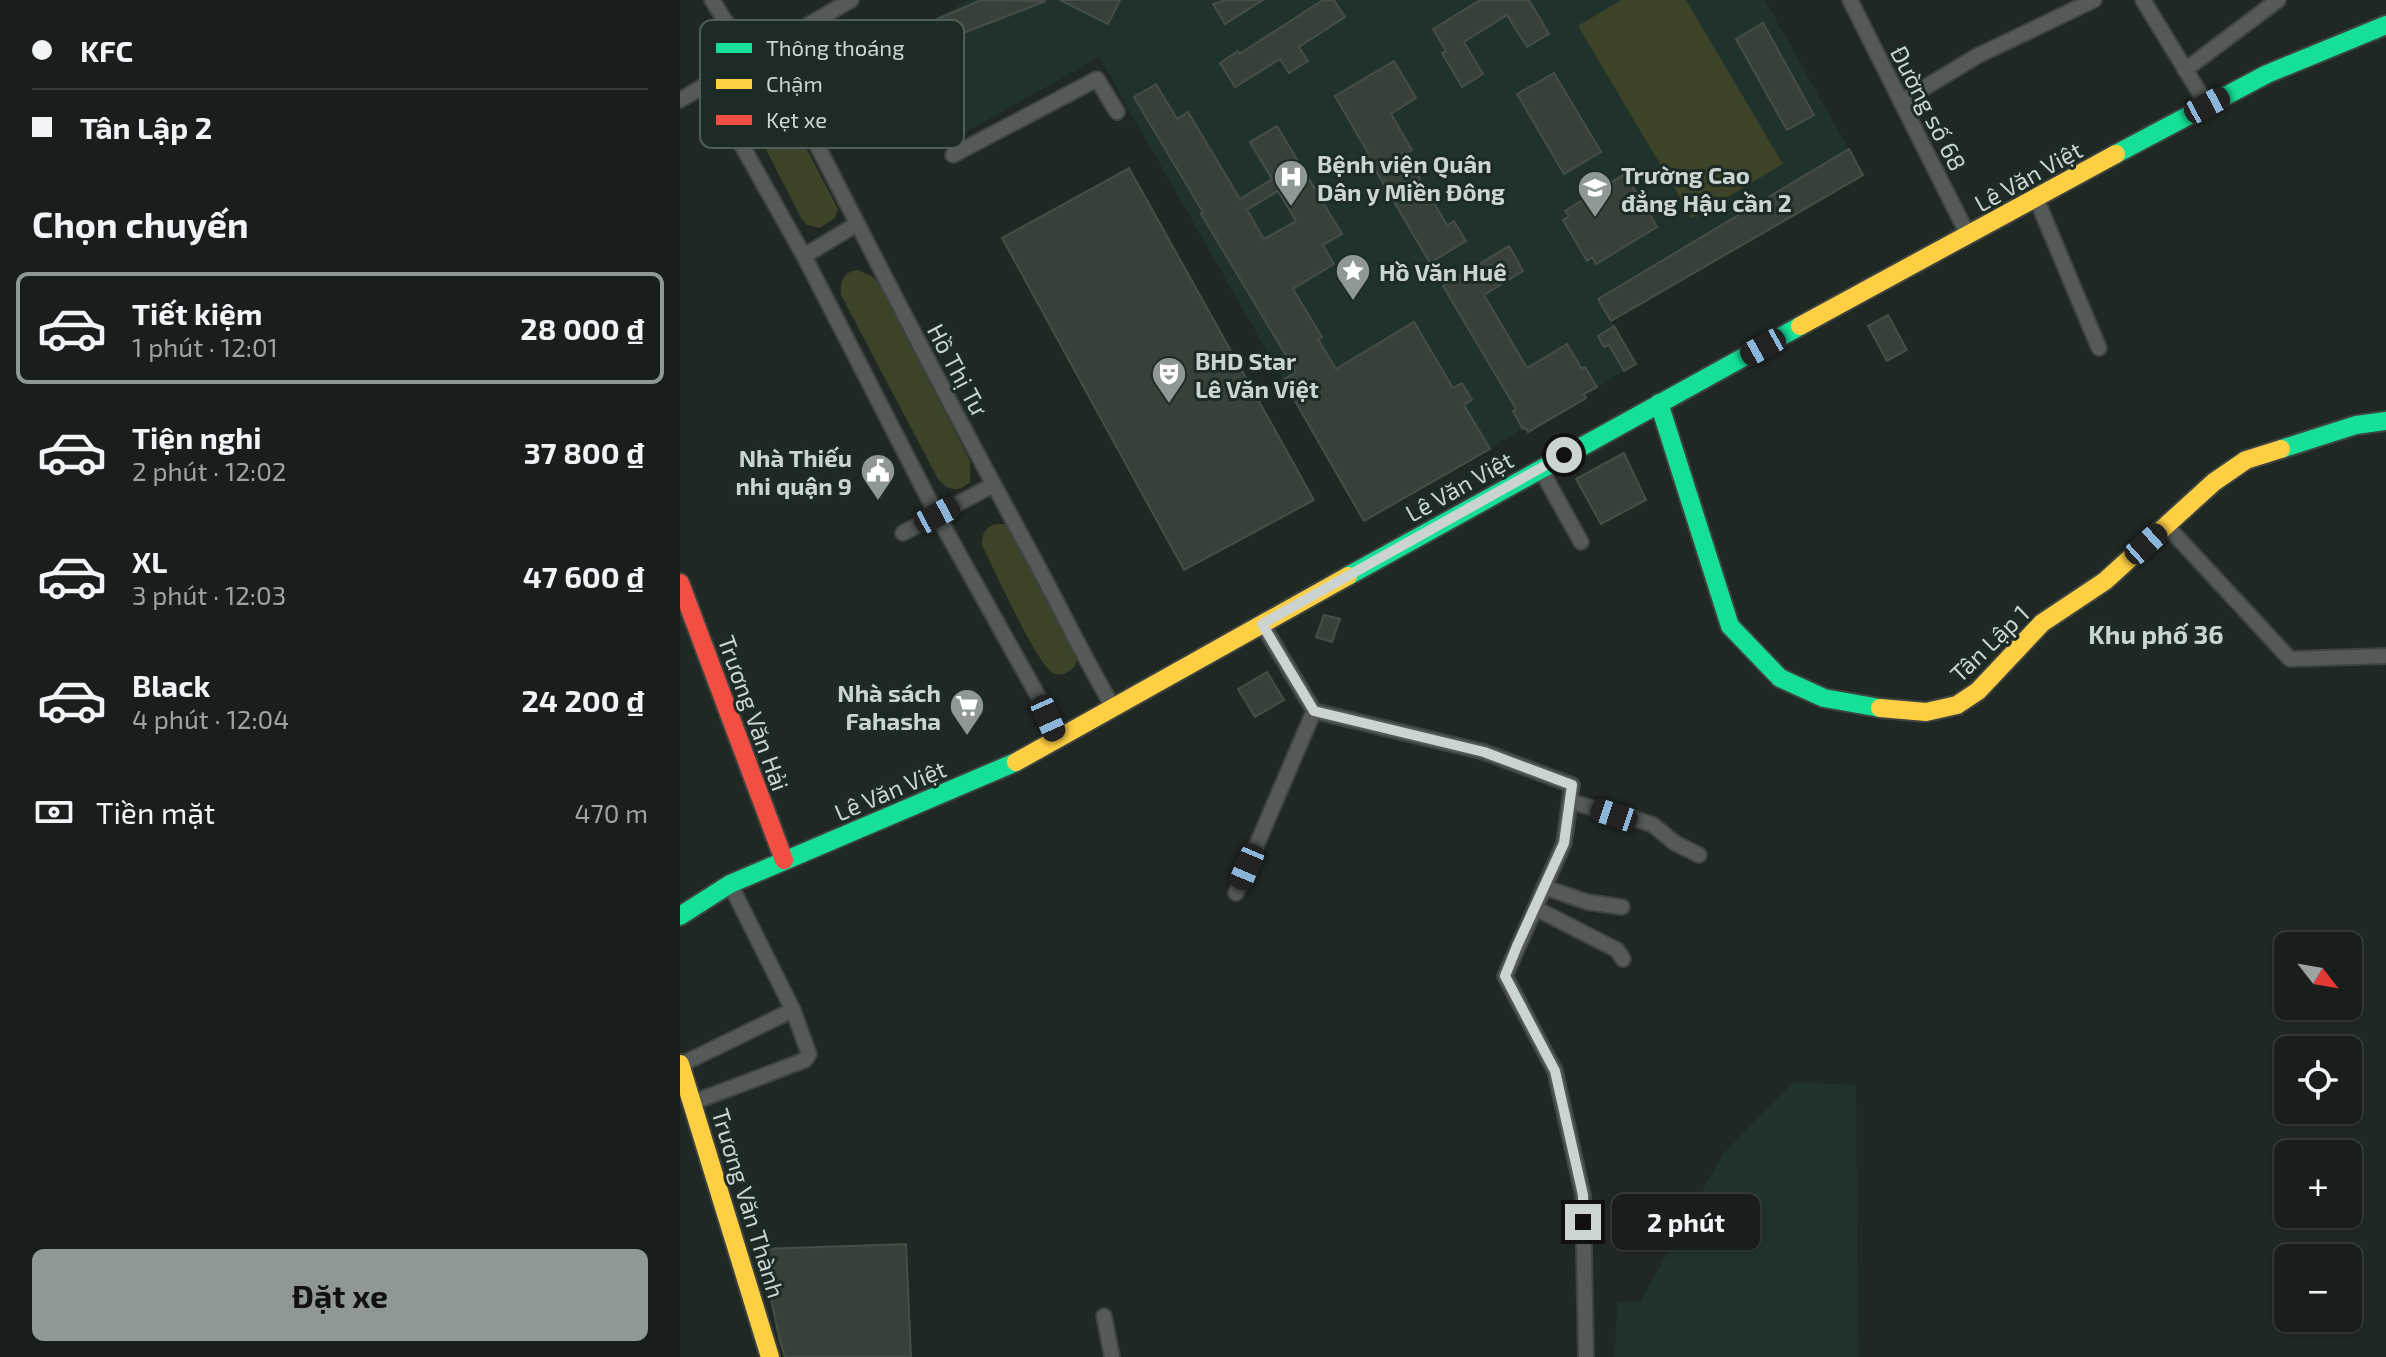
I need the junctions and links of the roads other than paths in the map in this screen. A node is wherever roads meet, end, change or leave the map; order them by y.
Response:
1 (712, 0) edge
2 (851, 0) edge
3 (1850, 0) edge
4 (2094, 0) edge
5 (2143, 0) edge
6 (2278, 0) edge
7 (725, 20) edge
8 (817, 20) edge
9 (2386, 25) edge
10 (2185, 70) junction
11 (700, 89) edge
12 (680, 100) edge
13 (1901, 102) junction
14 (2207, 105) junction
15 (1117, 112) dead end
16 (743, 148) edge
17 (818, 148) edge
18 (953, 155) dead end
19 (2036, 198) junction
20 (857, 224) junction
21 (1968, 235) junction
22 (804, 256) junction
23 (2099, 348) dead end
24 (1659, 403) junction
25 (2386, 421) edge
26 (1540, 468) junction
27 (993, 485) junction
28 (937, 515) junction
29 (2166, 525) junction
30 (903, 533) dead end
31 (1581, 542) dead end
32 (680, 583) edge
33 (1262, 624) junction
34 (2386, 656) edge
35 (1113, 707) junction
36 (1314, 711) junction
37 (1057, 739) junction
38 (1570, 801) junction
39 (1699, 855) dead end
40 (784, 860) junction
41 (730, 884) junction
42 (1544, 887) junction
43 (1236, 893) dead end
44 (1622, 907) dead end
45 (1535, 908) junction
46 (681, 914) edge
47 (1623, 959) dead end
48 (793, 1010) junction
49 (680, 1064) edge
50 (694, 1102) junction
51 (1104, 1316) dead end
52 (770, 1357) edge
53 (1112, 1357) edge
54 (1586, 1357) edge

1 - 7 street
2 - 8 street
3 - 13 street, Đường số 68
4 - 13 street
5 - 10 street
6 - 10 street
9 - 14 main road, Lê Văn Việt
10 - 14 street
11 - 12 street
13 - 21 street, Đường số 68
14 - 19 main road, Lê Văn Việt
15 - 18 street
16 - 22 street
17 - 20 street, Hồ Thị Tư
19 - 21 main road, Lê Văn Việt
19 - 23 street
20 - 22 street
20 - 27 street, Hồ Thị Tư
21 - 24 main road, Lê Văn Việt
22 - 28 street
24 - 26 main road, Lê Văn Việt
24 - 29 main road, Tân Lập 1
25 - 29 main road, Tân Lập 1
26 - 31 street
26 - 33 main road, Lê Văn Việt
27 - 28 street
27 - 35 street, Hồ Thị Tư
28 - 30 street
28 - 37 street
29 - 34 street
32 - 40 main road, Trương Văn Hải
33 - 35 main road, Lê Văn Việt
33 - 36 street
35 - 37 main road, Lê Văn Việt
36 - 38 street
36 - 43 street
37 - 40 main road, Lê Văn Việt
38 - 39 street
38 - 42 street
40 - 41 main road, Lê Văn Việt
41 - 46 main road, Lê Văn Việt
41 - 48 street
42 - 44 street
42 - 45 street
45 - 47 street
45 - 54 street
48 - 49 street
48 - 50 street
49 - 50 main road, Trương Văn Thành
50 - 52 main road, Trương Văn Thành
51 - 53 street

